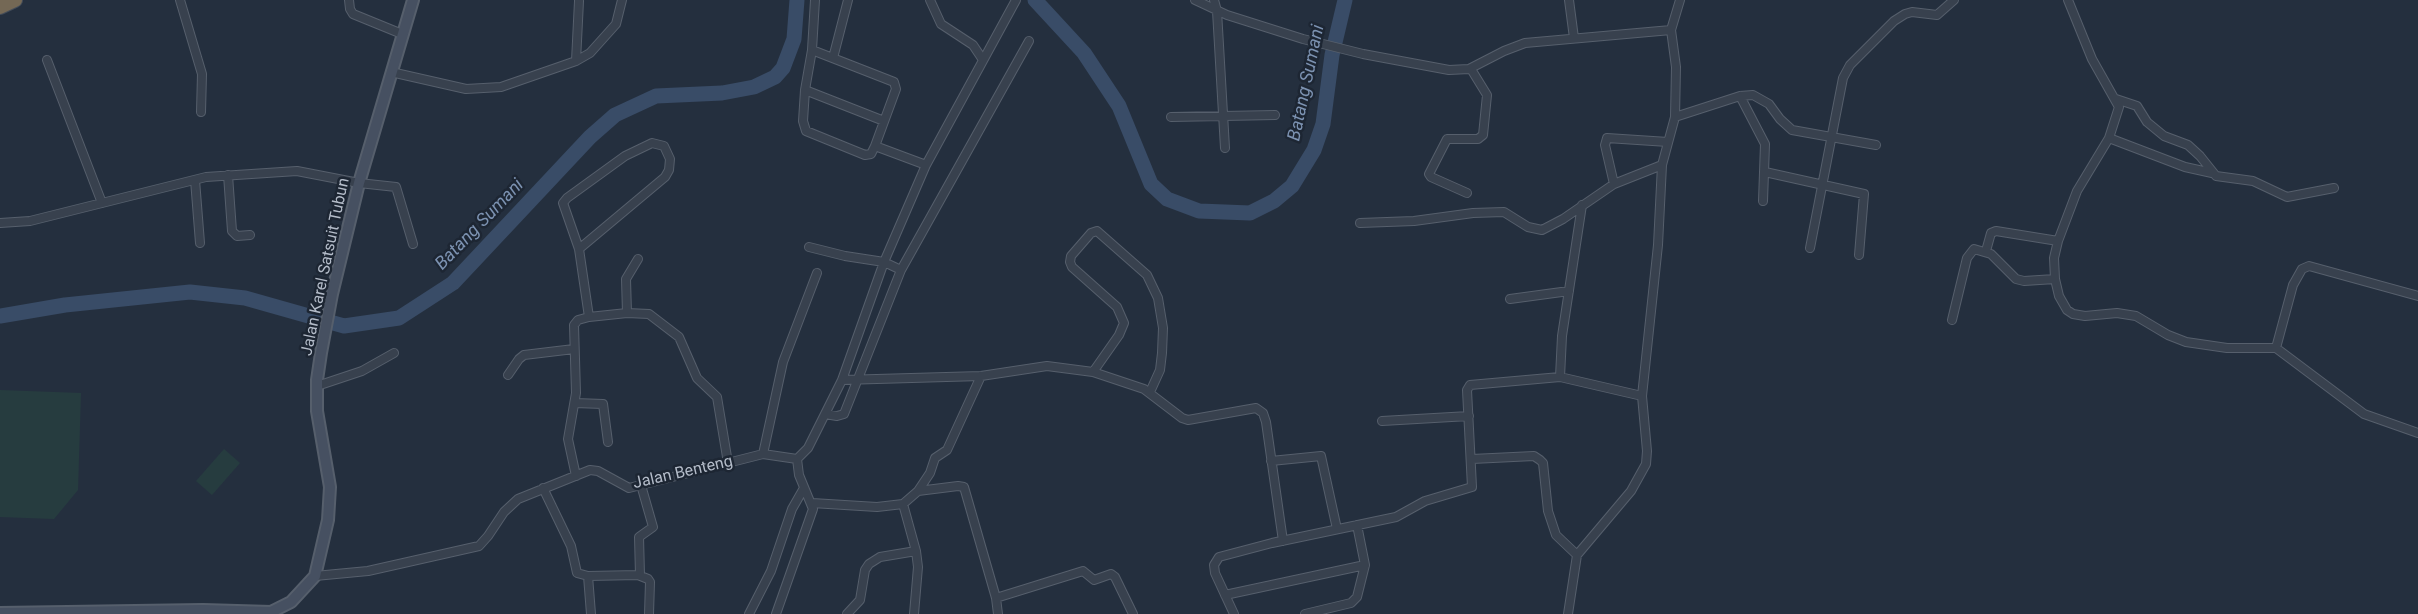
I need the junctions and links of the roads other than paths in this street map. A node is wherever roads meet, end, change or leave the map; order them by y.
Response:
1 (15, 0) edge
2 (180, 0) edge
3 (349, 0) edge
4 (413, 0) edge
5 (622, 0) edge
6 (815, 0) edge
7 (848, 0) edge
8 (930, 0) edge
9 (1016, 0) edge
10 (1195, 0) edge
11 (1214, 0) edge
12 (1569, 0) edge
13 (1680, 0) edge
14 (1954, 0) edge
15 (2068, 0) edge
16 (579, 1) edge
17 (0, 7) edge
18 (1217, 11) junction
19 (1671, 30) junction
20 (402, 34) junction
21 (1574, 38) junction
22 (1029, 41) dead end
23 (812, 50) junction
24 (833, 58) junction
25 (47, 60) dead end
26 (983, 60) junction
27 (576, 61) junction
28 (1471, 69) junction
29 (391, 72) junction
30 (805, 90) junction
31 (1740, 96) junction
32 (2116, 99) junction
33 (201, 112) dead end
34 (1221, 115) junction
35 (1275, 115) dead end
36 (1171, 117) dead end
37 (1675, 117) junction
38 (884, 121) junction
39 (1832, 137) junction
40 (2109, 138) junction
41 (1668, 142) junction
42 (1876, 145) dead end
43 (874, 146) junction
44 (1225, 148) dead end
45 (926, 165) junction
46 (1662, 165) junction
47 (1765, 172) junction
48 (2212, 173) junction
49 (228, 175) junction
50 (195, 180) junction
51 (359, 183) junction
52 (1614, 184) junction
53 (1822, 184) junction
54 (2334, 188) dead end
55 (1467, 193) dead end
56 (1763, 201) dead end
57 (102, 203) junction
58 (1582, 206) junction
59 (0, 223) edge
60 (1360, 223) dead end
61 (250, 235) dead end
62 (2058, 241) junction
63 (200, 243) dead end
64 (413, 244) dead end
65 (809, 247) dead end
66 (1810, 248) dead end
67 (579, 249) junction
68 (1986, 251) junction
69 (1859, 255) dead end
70 (638, 259) dead end
71 (884, 262) junction
72 (901, 270) junction
73 (817, 273) dead end
74 (2055, 279) junction
75 (1569, 291) junction
76 (2418, 296) edge
77 (1510, 299) dead end
78 (627, 313) junction
79 (589, 317) junction
80 (1952, 320) dead end
81 (2276, 348) junction
82 (574, 349) junction
83 (394, 353) dead end
84 (1093, 372) junction
85 (508, 375) dead end
86 (981, 376) junction
87 (1560, 377) junction
88 (842, 380) junction
89 (858, 381) junction
90 (317, 386) junction
91 (1150, 392) junction
92 (1642, 396) junction
93 (575, 403) junction
94 (825, 414) junction
95 (1469, 416) junction
96 (1382, 421) dead end
97 (2418, 433) edge
98 (608, 442) dead end
99 (763, 454) junction
100 (797, 459) junction
101 (1472, 459) junction
102 (1271, 461) junction
103 (728, 463) junction
104 (576, 476) junction
105 (641, 485) junction
106 (543, 488) junction
107 (804, 488) junction
108 (918, 491) junction
109 (812, 503) junction
110 (903, 504) junction
111 (1357, 525) junction
112 (1337, 529) junction
113 (1283, 541) junction
114 (916, 551) junction
115 (1577, 555) junction
116 (1365, 565) junction
117 (639, 575) junction
118 (315, 576) junction
119 (588, 576) junction
120 (1226, 596) junction
121 (996, 598) junction
122 (3, 613) edge
123 (271, 613) edge
124 (591, 614) edge
125 (649, 614) edge
126 (749, 614) edge
127 (776, 614) edge
128 (848, 614) edge
129 (914, 614) edge
130 (998, 614) edge
131 (1133, 614) edge
132 (1234, 614) edge
133 (1305, 614) edge
134 (1568, 614) edge

1 - 17 highway
2 - 33 street
3 - 20 street
4 - 20 street, Jalan Karel Satsuit Tubun
5 - 27 street
6 - 23 street
7 - 24 street
8 - 26 street
9 - 26 street
10 - 18 street
11 - 18 street
12 - 21 street
13 - 19 street
14 - 39 street
15 - 32 street
16 - 27 street
18 - 28 street
18 - 34 street
19 - 21 street
19 - 37 street
20 - 29 street, Jalan Karel Satsuit Tubun
21 - 28 street
22 - 72 street
23 - 24 street
23 - 30 street
24 - 38 street
25 - 57 street
26 - 45 street
27 - 29 street
28 - 55 street
29 - 51 street, Jalan Karel Satsuit Tubun
30 - 38 street
30 - 43 street
31 - 37 street
31 - 39 street
31 - 47 street
32 - 40 street
32 - 48 street
34 - 35 street
34 - 36 street
34 - 44 street
37 - 41 street
38 - 43 street
39 - 42 street
39 - 53 street
40 - 48 street
40 - 62 street
41 - 46 street
41 - 52 street
43 - 45 street
45 - 71 street
46 - 52 street
46 - 92 street
47 - 53 street
47 - 56 street
48 - 54 street
49 - 50 street
49 - 51 street
49 - 61 street
50 - 57 street
50 - 63 street
51 - 64 street
51 - 90 street, Jalan Karel Satsuit Tubun
52 - 58 street
53 - 66 street
53 - 69 street
57 - 59 street
58 - 60 street
58 - 75 street
62 - 68 street
62 - 74 street
65 - 71 street
67 - 67 street
67 - 79 street
68 - 74 street
68 - 80 street
70 - 78 street
71 - 72 street
71 - 88 street
72 - 89 street
73 - 99 street
74 - 81 street
75 - 77 street
75 - 87 street
76 - 81 street
78 - 79 street
78 - 103 street
79 - 82 street
81 - 97 street
82 - 85 street
82 - 93 street
83 - 90 street
84 - 86 street
84 - 91 street
84 - 91 street
86 - 89 street
86 - 108 street
87 - 92 street
87 - 95 street
88 - 89 street
88 - 94 street
89 - 94 street
90 - 118 street, Jalan Karel Satsuit Tubun
91 - 102 street
92 - 115 street
93 - 98 street
93 - 104 street
94 - 100 street
95 - 96 street
95 - 101 street
99 - 100 street, Jalan Benteng
99 - 103 street, Jalan Benteng
100 - 107 street
101 - 111 street
101 - 115 street
102 - 112 street
102 - 113 street
103 - 105 street, Jalan Benteng
104 - 105 street, Jalan Benteng
104 - 106 street, Jalan Benteng
105 - 117 street
106 - 118 street, Jalan Benteng
106 - 119 street
107 - 109 street
107 - 126 street
108 - 110 street
108 - 121 street
109 - 110 street
109 - 127 street
110 - 114 street
111 - 112 street
111 - 116 street
112 - 113 street
113 - 120 street
114 - 128 street
114 - 129 street
115 - 134 street
116 - 120 street
116 - 133 street
117 - 119 street
117 - 125 street
118 - 123 street, Jalan Karel Satsuit Tubun
119 - 124 street
120 - 132 street
121 - 130 street
121 - 131 street
122 - 123 street, Jalan Karel Satsuit Tubun

